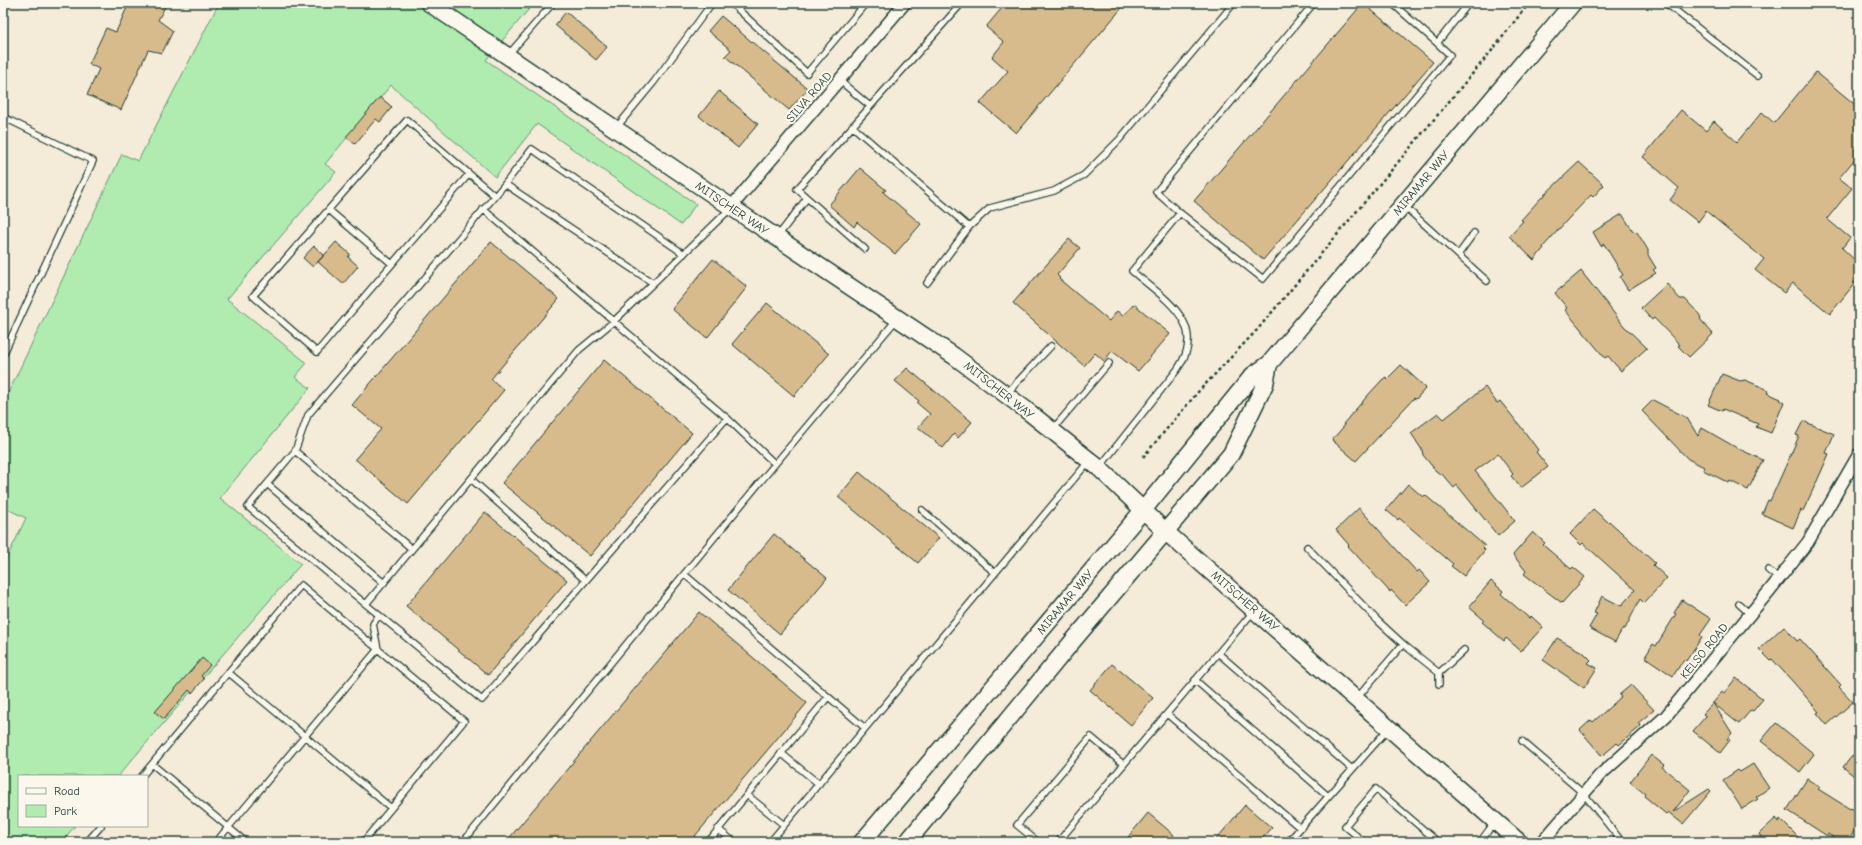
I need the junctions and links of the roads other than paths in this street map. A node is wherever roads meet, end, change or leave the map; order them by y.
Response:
1 (430, 3) edge
2 (553, 3) edge
3 (712, 3) edge
4 (731, 3) edge
5 (866, 3) edge
6 (905, 3) edge
7 (962, 3) edge
8 (1234, 3) edge
9 (1314, 3) edge
10 (1392, 3) edge
11 (1469, 3) edge
12 (1573, 3) edge
13 (1666, 3) edge
14 (1437, 43) junction
15 (508, 56) junction
16 (1758, 76) dead end
17 (840, 81) junction
18 (870, 106) junction
19 (3, 117) edge
20 (852, 126) junction
21 (615, 128) junction
22 (469, 174) junction
23 (505, 184) junction
24 (494, 196) junction
25 (807, 198) junction
26 (1403, 205) junction
27 (731, 207) junction
28 (483, 209) junction
29 (329, 210) junction
30 (1180, 213) junction
31 (969, 227) junction
32 (1474, 234) dead end
33 (777, 238) junction
34 (864, 249) dead end
35 (684, 254) junction
36 (1458, 255) junction
37 (392, 264) junction
38 (1487, 281) dead end
39 (653, 283) junction
40 (927, 283) dead end
41 (897, 319) junction
42 (613, 322) junction
43 (1051, 346) dead end
44 (3, 355) edge
45 (1109, 363) dead end
46 (1269, 364) junction
47 (1006, 395) junction
48 (727, 418) junction
49 (1051, 430) junction
50 (295, 451) junction
51 (1859, 454) edge
52 (775, 464) junction
53 (1094, 464) junction
54 (471, 479) junction
55 (267, 484) junction
56 (1144, 509) junction
57 (922, 510) dead end
58 (1166, 532) junction
59 (1307, 547) dead end
60 (412, 549) junction
61 (1768, 570) dead end
62 (995, 573) junction
63 (684, 574) junction
64 (1778, 579) junction
65 (585, 580) junction
66 (384, 582) junction
67 (366, 604) junction
68 (1739, 604) dead end
69 (1254, 610) junction
70 (1750, 614) junction
71 (379, 615) junction
72 (1403, 644) junction
73 (378, 649) junction
74 (1464, 650) dead end
75 (1218, 653) junction
76 (1439, 672) junction
77 (228, 673) junction
78 (1195, 680) junction
79 (1439, 684) dead end
80 (828, 697) junction
81 (1356, 699) junction
82 (1167, 714) junction
83 (865, 728) junction
84 (1389, 728) junction
85 (305, 736) junction
86 (1522, 741) dead end
87 (781, 753) junction
88 (152, 764) junction
89 (1123, 764) junction
90 (1352, 769) junction
91 (143, 775) edge
92 (819, 784) junction
93 (747, 794) junction
94 (1584, 794) junction
95 (1328, 796) junction
96 (391, 808) junction
97 (1496, 821) junction
98 (784, 825) junction
99 (100, 827) edge
100 (228, 828) junction
101 (1300, 828) junction
102 (718, 829) junction
103 (87, 842) edge
104 (216, 842) edge
105 (246, 842) edge
106 (363, 842) edge
107 (464, 842) edge
108 (708, 842) edge
109 (734, 842) edge
110 (770, 842) edge
111 (862, 842) edge
112 (907, 842) edge
113 (1038, 842) edge
114 (1058, 842) edge
115 (1288, 842) edge
116 (1364, 842) edge
117 (1438, 842) edge
118 (1480, 842) edge
119 (1519, 842) edge
120 (1542, 842) edge
121 (1622, 842) edge

1 - 15 street, MITSCHER WAY
2 - 15 lane
3 - 21 lane
4 - 5 lane
6 - 17 street, SILVA ROAD
7 - 18 lane
8 - 31 lane
9 - 30 lane
10 - 14 lane
11 - 14 lane
12 - 26 street, MIRAMAR WAY
13 - 16 lane
14 - 30 lane
15 - 21 street, MITSCHER WAY
17 - 18 lane
17 - 27 street, SILVA ROAD
18 - 20 lane
19 - 44 lane
20 - 25 lane
20 - 31 lane
21 - 27 street, MITSCHER WAY
22 - 24 lane
22 - 29 lane
22 - 37 lane
23 - 24 lane
23 - 35 lane
23 - 39 lane
24 - 28 lane
25 - 33 lane
25 - 34 lane
26 - 36 lane
26 - 46 street, MIRAMAR WAY
27 - 33 street, MITSCHER WAY
27 - 35 lane
28 - 42 lane
28 - 50 lane
29 - 37 lane
29 - 37 lane
30 - 53 lane
31 - 40 lane
32 - 36 lane
33 - 41 street, MITSCHER WAY
35 - 39 lane
36 - 38 lane
39 - 42 lane
41 - 47 street, MITSCHER WAY
41 - 52 lane
42 - 48 lane
42 - 54 lane
43 - 47 lane
45 - 49 lane
46 - 56 street, MIRAMAR WAY
46 - 58 street, MIRAMAR WAY
47 - 49 street, MITSCHER WAY
48 - 52 lane
48 - 65 lane
49 - 53 street, MITSCHER WAY
50 - 55 lane
50 - 60 lane
51 - 64 street, KELSO ROAD
52 - 63 lane
53 - 56 street, MITSCHER WAY
53 - 62 lane
54 - 60 lane
54 - 65 lane
55 - 66 lane
55 - 67 lane
56 - 58 street, MITSCHER WAY
56 - 111 street, MIRAMAR WAY
57 - 62 lane
58 - 69 street, MITSCHER WAY
58 - 112 street, MIRAMAR WAY
59 - 72 lane
60 - 66 lane
61 - 64 lane
62 - 83 lane
63 - 80 lane
63 - 107 lane
64 - 70 street, KELSO ROAD
65 - 71 lane
66 - 67 lane
67 - 71 lane
68 - 70 lane
69 - 75 lane
69 - 81 street, MITSCHER WAY
70 - 94 street, KELSO ROAD
71 - 73 lane
72 - 76 lane
72 - 81 lane
73 - 77 lane
73 - 85 lane
73 - 96 lane
74 - 76 lane
75 - 78 lane
75 - 90 lane
76 - 79 lane
77 - 85 lane
77 - 88 lane
78 - 82 lane
78 - 95 lane
80 - 83 lane
80 - 87 lane
81 - 84 street, MITSCHER WAY
82 - 89 lane
82 - 101 lane
83 - 92 lane
84 - 90 lane
84 - 97 street, MITSCHER WAY
85 - 96 lane
85 - 100 lane
86 - 94 lane
87 - 92 lane
87 - 93 lane
88 - 91 lane
88 - 100 lane
89 - 113 lane
89 - 114 lane
90 - 95 lane
92 - 98 lane
93 - 98 lane
93 - 102 lane
94 - 120 street, KELSO ROAD
94 - 121 lane
95 - 101 lane
96 - 106 lane
97 - 118 lane
97 - 119 street, MITSCHER WAY
98 - 110 lane
99 - 103 lane
100 - 104 lane
100 - 105 lane
101 - 115 lane
102 - 108 lane
102 - 109 lane
116 - 117 lane

